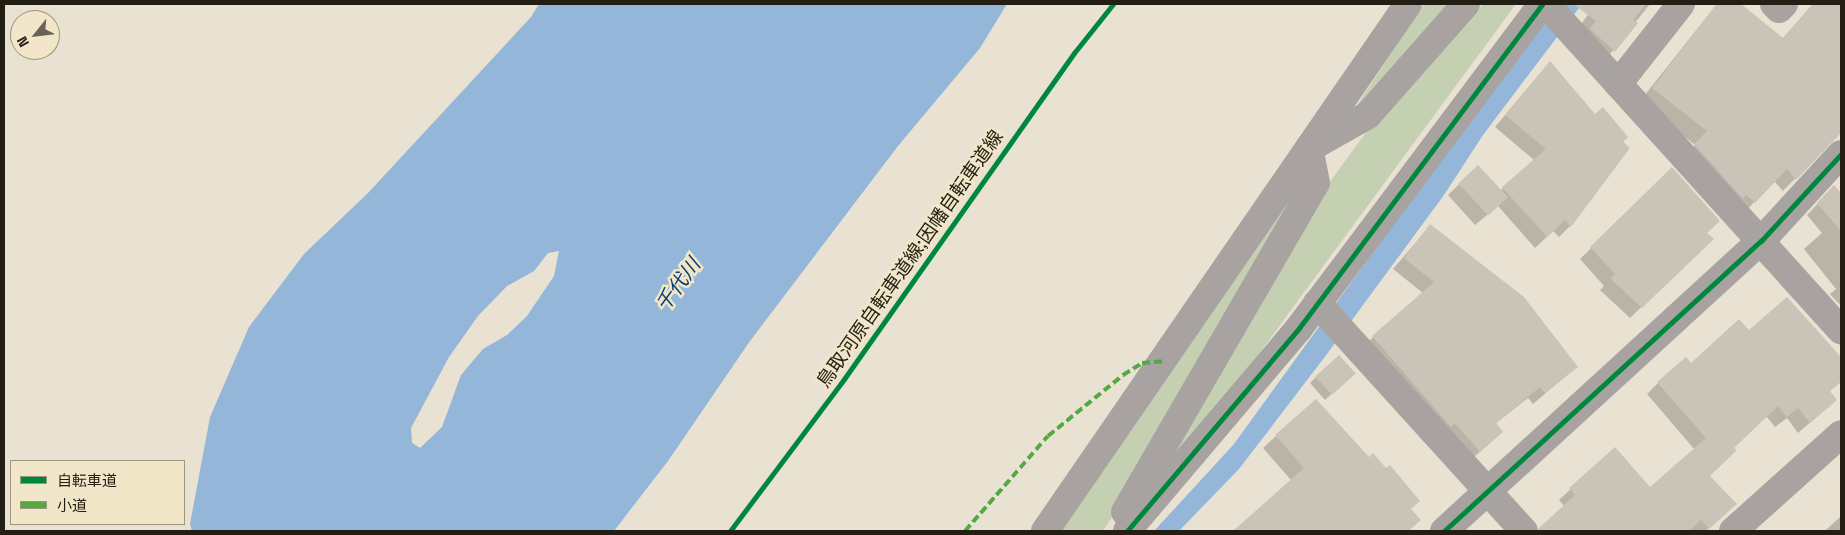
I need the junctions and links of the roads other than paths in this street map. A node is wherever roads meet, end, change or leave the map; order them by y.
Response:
1 (1408, 4) edge
2 (1466, 4) edge
3 (1542, 4) edge
4 (1546, 4) edge
5 (1681, 4) edge
6 (1774, 4) edge
7 (1784, 4) edge
8 (1618, 84) junction
9 (1309, 148) junction
10 (1841, 154) edge
11 (1761, 241) junction
12 (1317, 303) junction
13 (1841, 331) edge
14 (1841, 434) edge
15 (1487, 492) junction
16 (1045, 531) edge
17 (1113, 531) edge
18 (1127, 531) edge
19 (1444, 531) edge
20 (1524, 531) edge
21 (1733, 531) edge

1 - 9 street
2 - 9 street
3 - 12 street
4 - 8 street
5 - 8 street
6 - 7 street
8 - 11 street
9 - 16 street
9 - 17 street
10 - 11 street
11 - 13 street
11 - 15 street
12 - 15 street
12 - 18 street
14 - 21 street
15 - 19 street
15 - 20 street

